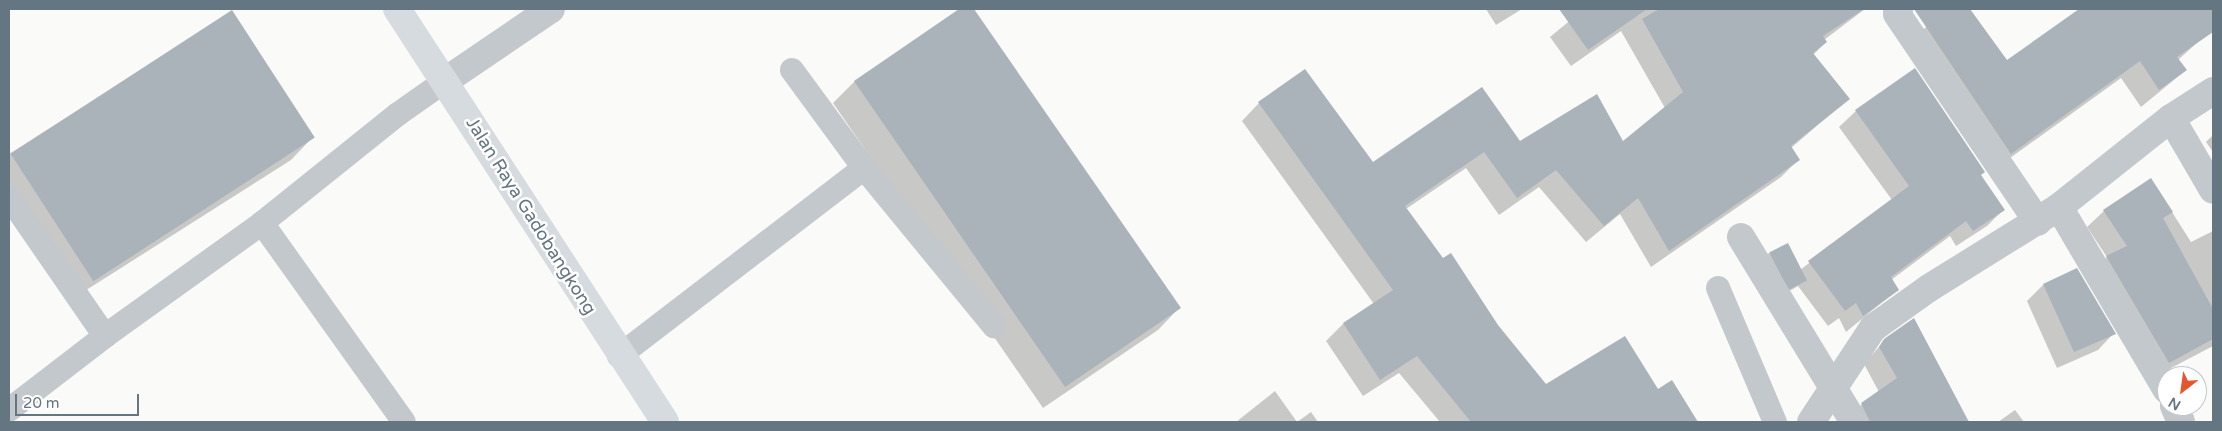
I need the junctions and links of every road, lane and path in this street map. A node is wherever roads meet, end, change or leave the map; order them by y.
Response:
1 (397, 9) edge
2 (551, 9) edge
3 (1896, 11) edge
4 (792, 70) dead end
5 (446, 81) junction
6 (2213, 92) edge
7 (2171, 118) junction
8 (864, 168) junction
9 (2213, 190) edge
10 (9, 196) edge
11 (2049, 215) junction
12 (262, 223) junction
13 (1741, 237) dead end
14 (1718, 288) dead end
15 (994, 326) dead end
16 (104, 336) junction
17 (619, 356) junction
18 (2157, 375) edge
19 (1831, 389) junction
20 (9, 410) edge
21 (404, 422) edge
22 (665, 422) edge
23 (1775, 422) edge
24 (1811, 422) edge
25 (1854, 422) edge

1 - 5 highway, Jalan Raya Gadobangkong
2 - 5 street
3 - 11 street
4 - 8 lane
5 - 12 lane
5 - 17 highway, Jalan Raya Gadobangkong
6 - 7 street
7 - 9 street
7 - 11 street
8 - 15 lane
8 - 17 lane
10 - 16 lane
11 - 18 street
11 - 19 street
12 - 16 lane
12 - 21 lane
13 - 19 street
14 - 23 lane
16 - 20 lane
17 - 22 highway, Jalan Raya Gadobangkong
19 - 24 street
19 - 25 street

